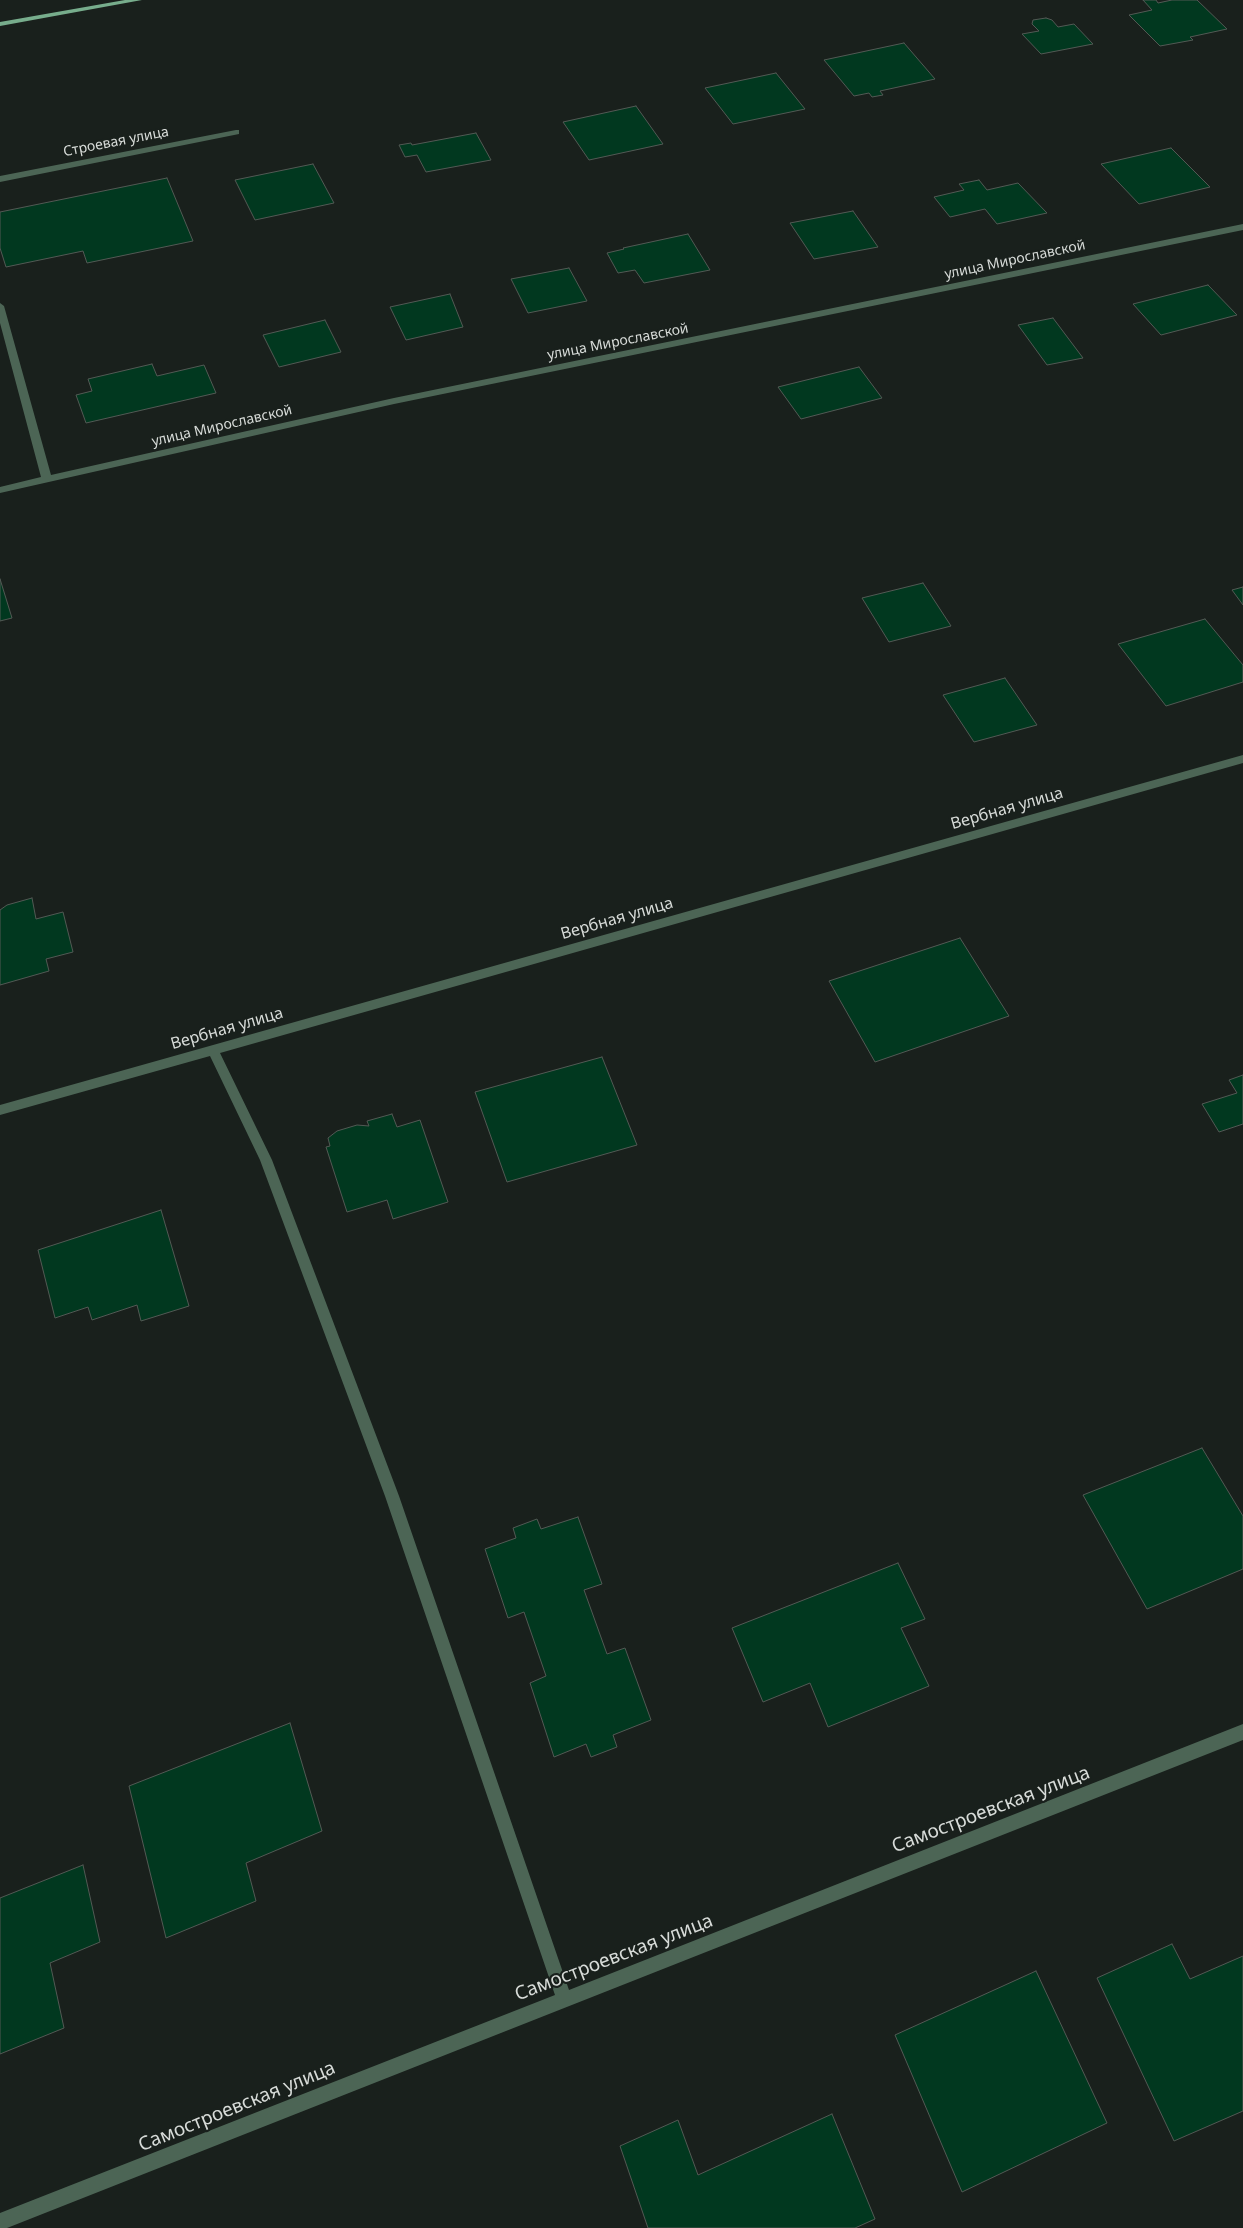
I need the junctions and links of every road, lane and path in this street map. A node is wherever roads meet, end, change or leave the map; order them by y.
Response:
1 (138, 0) edge
2 (0, 24) edge
3 (236, 132) dead end
4 (0, 179) edge
5 (1243, 227) edge
6 (0, 306) edge
7 (47, 480) junction
8 (0, 490) edge
9 (1243, 759) edge
10 (213, 1050) junction
11 (0, 1110) edge
12 (1243, 1732) edge
13 (564, 1999) junction
14 (0, 2222) edge

1 - 2 main road
3 - 4 street, Строевая улица
5 - 7 street, улица Мирославской
6 - 7 street
7 - 8 street, улица Мирославской
9 - 10 street, Вербная улица
10 - 11 street, Вербная улица
10 - 13 street
12 - 13 street, Самостроевская улица
13 - 14 street, Самостроевская улица

